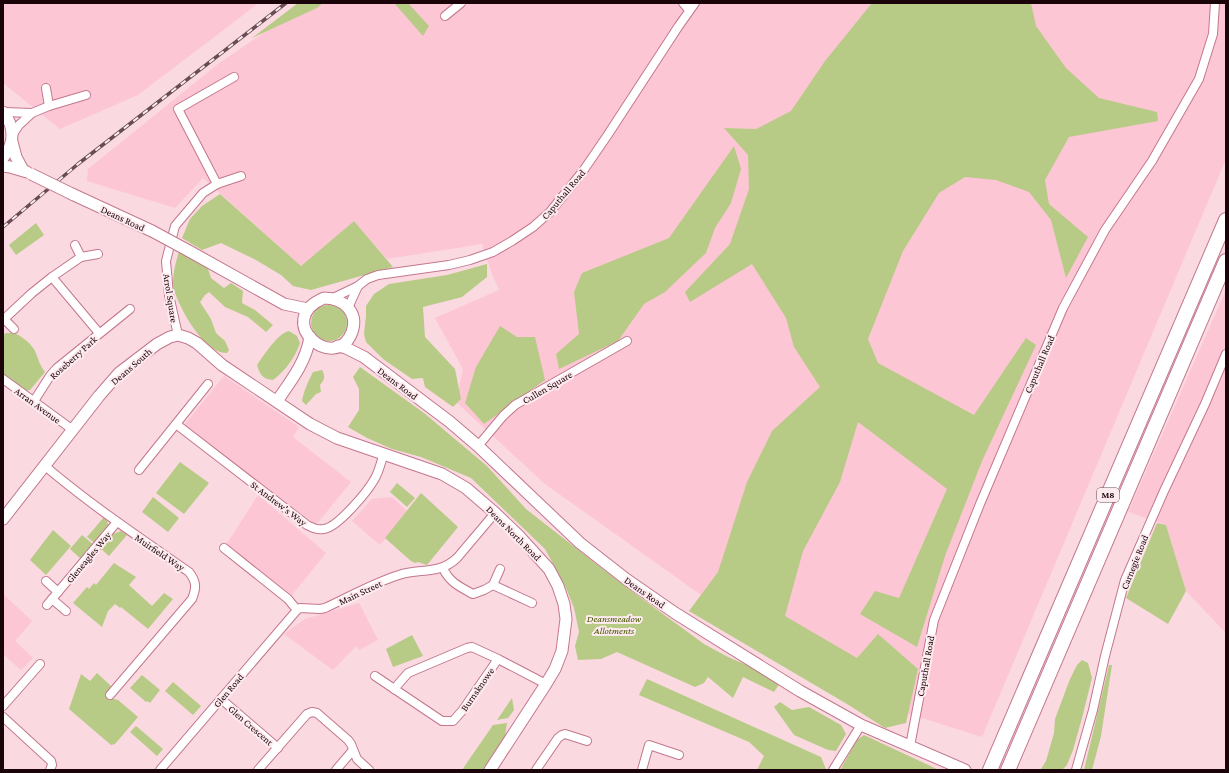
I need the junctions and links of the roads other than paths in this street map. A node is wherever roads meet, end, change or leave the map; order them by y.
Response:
1 (462, 3) edge
2 (683, 3) edge
3 (695, 3) edge
4 (1215, 3) edge
5 (689, 10) junction
6 (444, 16) dead end
7 (234, 77) dead end
8 (46, 88) dead end
9 (86, 95) dead end
10 (49, 106) junction
11 (3, 112) edge
12 (32, 113) junction
13 (12, 138) junction
14 (3, 158) edge
15 (3, 166) edge
16 (27, 172) junction
17 (241, 176) dead end
18 (217, 184) junction
19 (1226, 220) edge
20 (75, 245) dead end
21 (98, 254) dead end
22 (81, 257) junction
23 (1226, 261) edge
24 (52, 277) junction
25 (358, 286) junction
26 (333, 298) junction
27 (284, 304) junction
28 (348, 308) junction
29 (130, 309) dead end
30 (308, 309) junction
31 (4, 320) edge
32 (303, 324) junction
33 (14, 329) dead end
34 (352, 331) junction
35 (99, 333) junction
36 (178, 335) junction
37 (310, 337) junction
38 (627, 340) dead end
39 (338, 346) junction
40 (321, 347) junction
41 (1226, 354) edge
42 (364, 357) junction
43 (303, 361) junction
44 (1226, 366) edge
45 (3, 379) edge
46 (208, 384) dead end
47 (1212, 387) junction
48 (277, 401) junction
49 (34, 402) junction
50 (176, 424) junction
51 (73, 430) junction
52 (478, 446) junction
53 (384, 454) junction
54 (45, 466) junction
55 (139, 470) dead end
56 (495, 513) junction
57 (3, 519) edge
58 (117, 522) junction
59 (224, 548) dead end
60 (444, 568) junction
61 (500, 570) dead end
62 (46, 581) dead end
63 (493, 585) junction
64 (58, 592) junction
65 (532, 603) dead end
66 (297, 610) junction
67 (66, 611) dead end
68 (498, 659) junction
69 (40, 664) dead end
70 (375, 676) dead end
71 (546, 684) junction
72 (394, 688) junction
73 (110, 695) dead end
74 (220, 698) junction
75 (3, 706) edge
76 (3, 717) edge
77 (861, 724) junction
78 (587, 741) dead end
79 (910, 746) junction
80 (278, 748) junction
81 (353, 750) junction
82 (680, 755) dead end
83 (50, 770) edge
84 (160, 770) edge
85 (258, 770) edge
86 (336, 770) edge
87 (369, 770) edge
88 (490, 770) edge
89 (536, 770) edge
90 (642, 770) edge
91 (833, 770) edge
92 (964, 770) edge
93 (990, 770) edge
94 (1008, 770) edge
95 (1076, 770) edge

1 - 6 street
2 - 5 street
3 - 5 street, Caputhall Road
4 - 79 street, Caputhall Road
5 - 25 street, Caputhall Road
7 - 18 street
8 - 10 street
9 - 10 street
10 - 12 street
11 - 12 street
11 - 13 street
12 - 13 street
13 - 14 street
13 - 16 street
15 - 16 street, Deans Road
16 - 27 street, Deans Road, bridge
17 - 18 street, Arrol Square
18 - 36 street, Arrol Square
19 - 93 highway, M8
20 - 22 street
21 - 22 street
22 - 24 street
23 - 94 highway, M8
24 - 31 street
24 - 35 street, Roseberry Park
25 - 26 street, Caputhall Road
25 - 28 street
26 - 28 street
26 - 30 street
27 - 30 street, Deans Road
27 - 32 street, Deans Road
28 - 34 street
29 - 35 street, Roseberry Park
30 - 32 street
31 - 33 street
32 - 37 street
34 - 39 street
34 - 42 street, Deans Road
35 - 49 street, Roseberry Park
36 - 48 street
36 - 51 street, Deans South
37 - 40 street
37 - 43 street
38 - 52 street, Cullen Square
39 - 40 street
39 - 42 street, Deans Road
40 - 43 street
41 - 47 street, Carnegie Road
42 - 52 street, Deans Road
43 - 48 street
44 - 47 street, Carnegie Road
45 - 49 street, Arran Avenue
46 - 50 street
47 - 95 street, Carnegie Road
48 - 53 street, Deans North Road
49 - 51 street, Arran Avenue
50 - 53 street, St Andrew's Way
50 - 55 street
51 - 54 street, Deans South
52 - 77 street, Deans Road
53 - 56 street, Deans North Road
54 - 57 street, Deans South
54 - 58 street, Muirfield Way
56 - 60 street, Main Street
56 - 71 street, Deans North Road
58 - 64 street, Gleneagles Way
58 - 73 street, Muirfield Way
59 - 66 street
60 - 63 street
60 - 66 street, Main Street
61 - 63 street
62 - 64 street, Gleneagles Way
63 - 65 street
64 - 67 street, Gleneagles Way
66 - 74 street, Glen Road
68 - 71 street, Burnsknowe
68 - 72 street, Burnsknowe
68 - 72 street, Burnsknowe
69 - 75 street
70 - 72 street, Burnsknowe
71 - 88 street, Deans North Road
74 - 80 street, Glen Crescent
74 - 84 street, Glen Road
76 - 83 street
77 - 79 street, Deans Road
77 - 91 street
78 - 89 street
79 - 92 street, Deans Road
80 - 81 street
80 - 85 street, Glen Crescent
81 - 86 street
81 - 87 street
82 - 90 street

